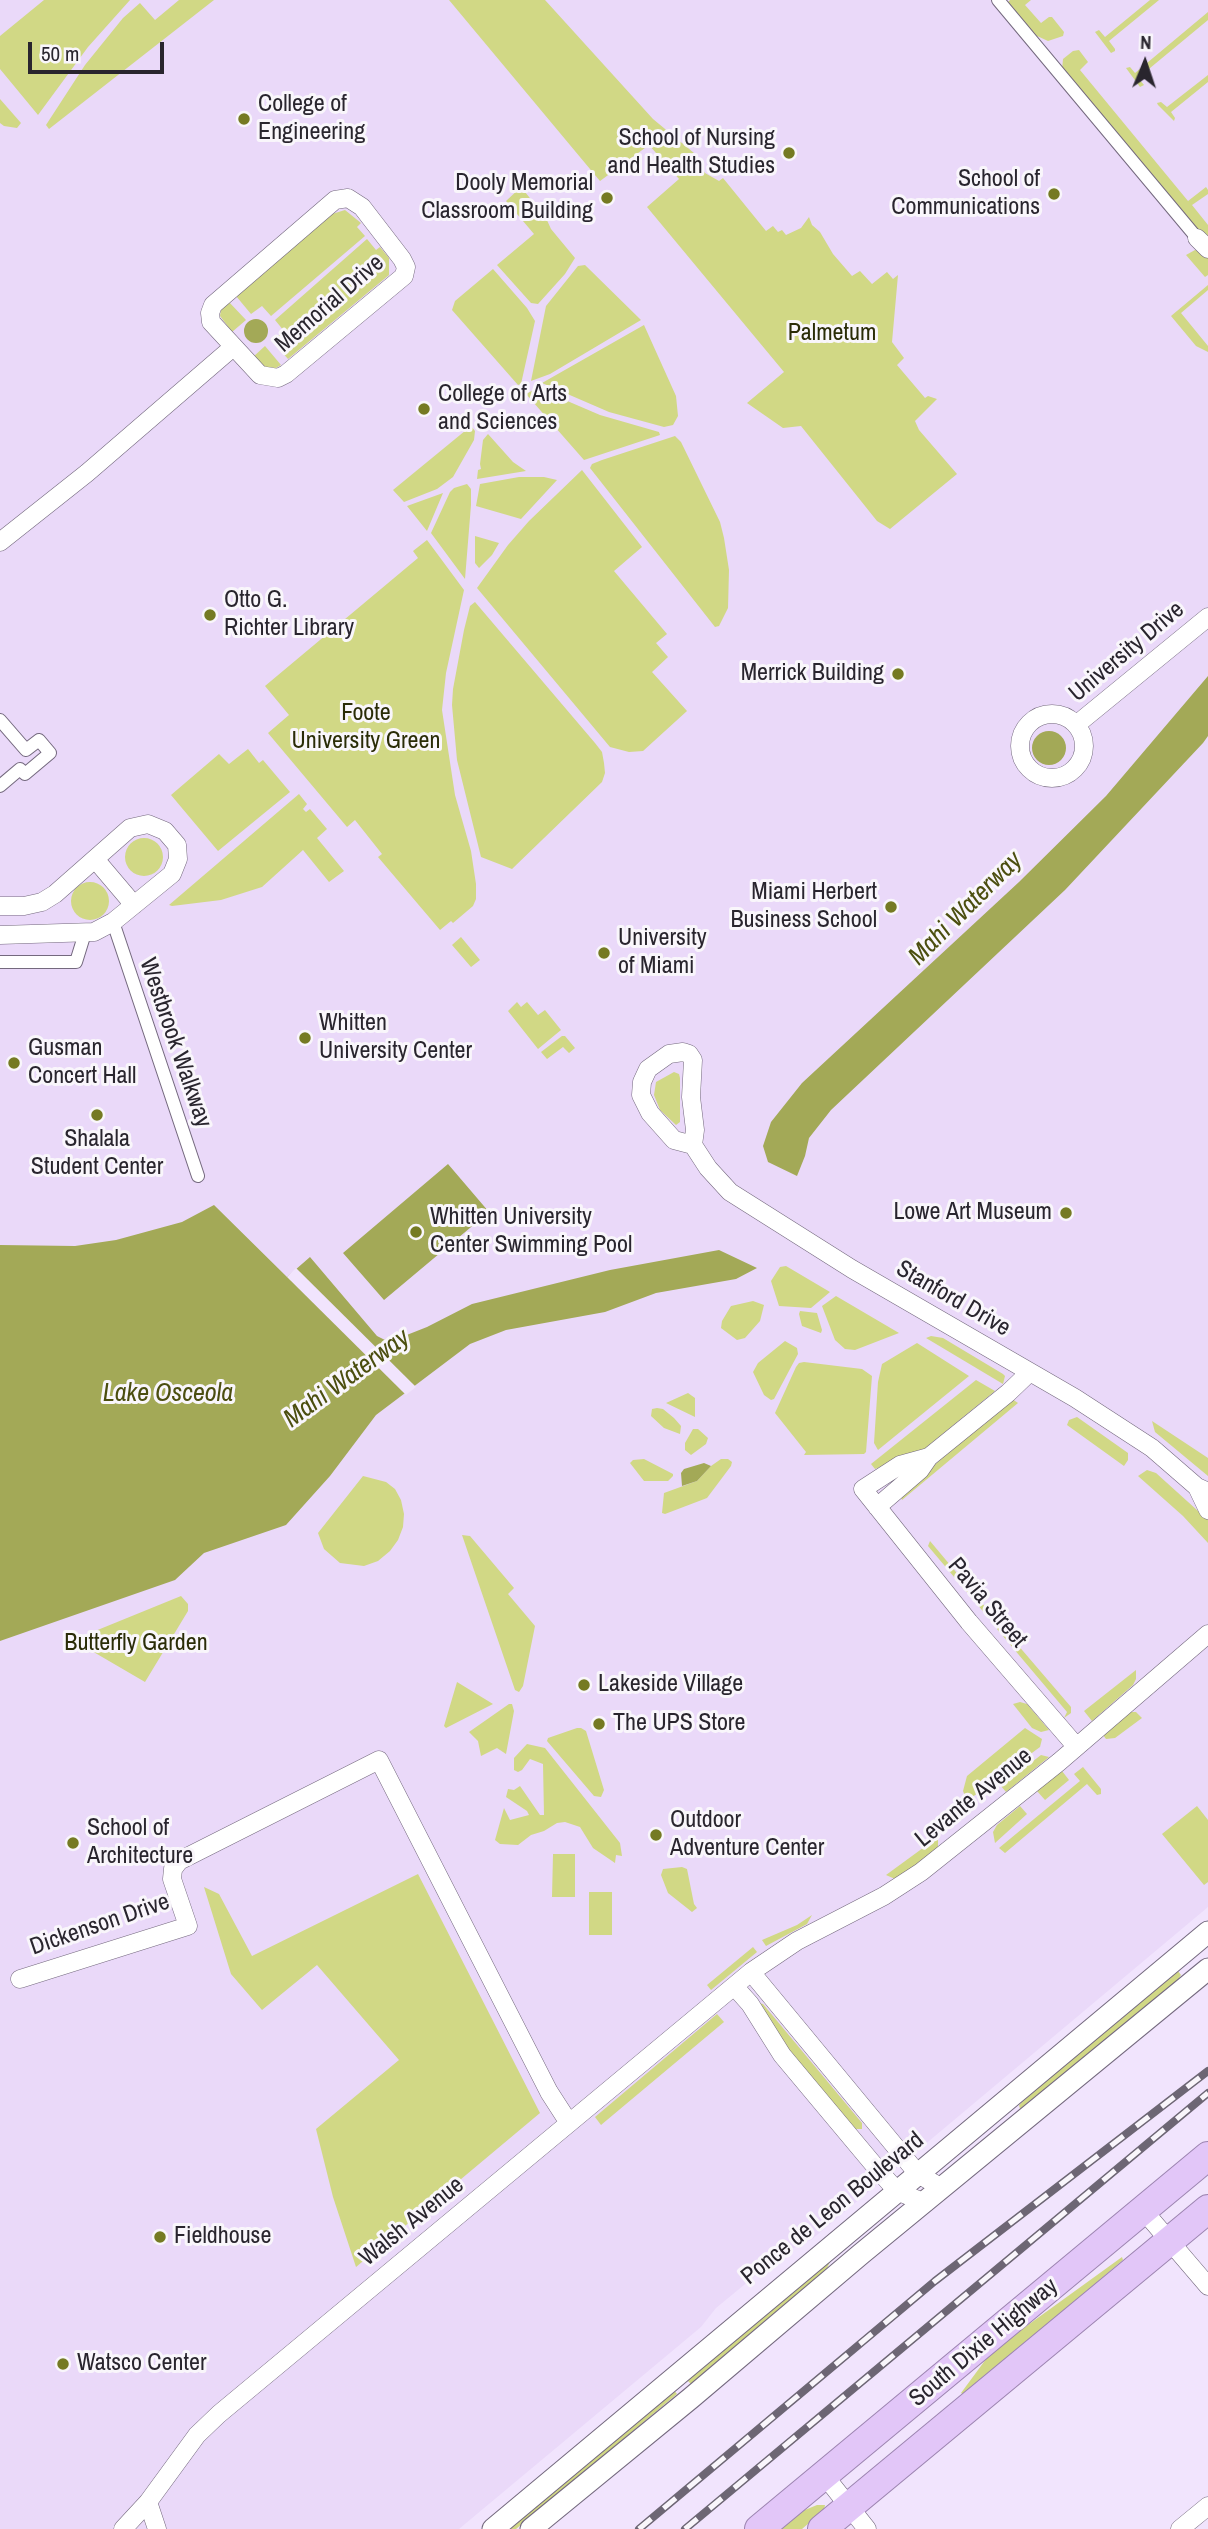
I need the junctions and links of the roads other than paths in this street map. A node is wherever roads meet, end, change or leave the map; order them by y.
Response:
1 (998, 0) edge
2 (1203, 243) edge
3 (232, 348) junction
4 (0, 542) edge
5 (1208, 617) edge
6 (0, 720) edge
7 (1076, 725) dead end
8 (0, 786) edge
9 (0, 796) edge
10 (95, 859) junction
11 (134, 905) junction
12 (0, 906) edge
13 (113, 922) junction
14 (86, 933) junction
15 (0, 935) edge
16 (0, 962) edge
17 (693, 1145) junction
18 (198, 1176) dead end
19 (1030, 1372) junction
20 (929, 1457) junction
21 (1203, 1489) edge
22 (877, 1507) junction
23 (1208, 1510) edge
24 (1208, 1634) edge
25 (1075, 1745) junction
26 (1208, 1932) edge
27 (1208, 1969) edge
28 (751, 1972) junction
29 (20, 1979) dead end
30 (734, 1986) junction
31 (569, 2123) junction
32 (876, 2124) junction
33 (856, 2142) junction
34 (1208, 2156) edge
35 (918, 2174) junction
36 (943, 2188) junction
37 (897, 2191) junction
38 (925, 2203) junction
39 (1208, 2209) edge
40 (1143, 2210) junction
41 (1169, 2241) junction
42 (1208, 2286) edge
43 (824, 2475) junction
44 (148, 2502) junction
45 (1208, 2506) edge
46 (849, 2507) junction
47 (123, 2529) edge
48 (158, 2529) edge
49 (493, 2529) edge
50 (531, 2529) edge
51 (759, 2529) edge
52 (822, 2529) edge
53 (867, 2529) edge
54 (1180, 2529) edge

1 - 2 street
3 - 3 street, Memorial Drive
3 - 4 street
5 - 7 street, University Drive
6 - 8 street
8 - 9 street
10 - 11 street
10 - 11 street
10 - 12 street
11 - 13 street
13 - 14 street
13 - 18 street, Westbrook Walkway
14 - 15 street
14 - 16 street
17 - 17 street, Stanford Drive
17 - 19 street, Stanford Drive
19 - 20 street
19 - 21 street, Stanford Drive
20 - 22 street
20 - 22 street, Pavia Street
21 - 23 street, Stanford Drive
22 - 25 street, Pavia Street
24 - 25 street, Levante Avenue
25 - 28 street, Levante Avenue
26 - 35 street, Ponce de Leon Boulevard
27 - 36 street
28 - 30 street, Walsh Avenue
28 - 32 street
29 - 31 street, Dickenson Drive
30 - 31 street, Walsh Avenue
30 - 33 street
31 - 44 street, Walsh Avenue
32 - 33 street
32 - 35 street
33 - 37 street
34 - 40 highway, South Dixie Highway
35 - 36 street
35 - 37 street, Ponce de Leon Boulevard
36 - 38 street
37 - 38 street
37 - 49 street, Ponce de Leon Boulevard
38 - 50 street
39 - 41 highway, South Dixie Highway
40 - 41 street
40 - 43 highway, South Dixie Highway
41 - 42 street
41 - 46 highway, South Dixie Highway
43 - 46 street
43 - 51 highway, South Dixie Highway
44 - 47 street, Walsh Avenue
44 - 48 street
45 - 54 street
46 - 52 highway, South Dixie Highway
46 - 53 street

